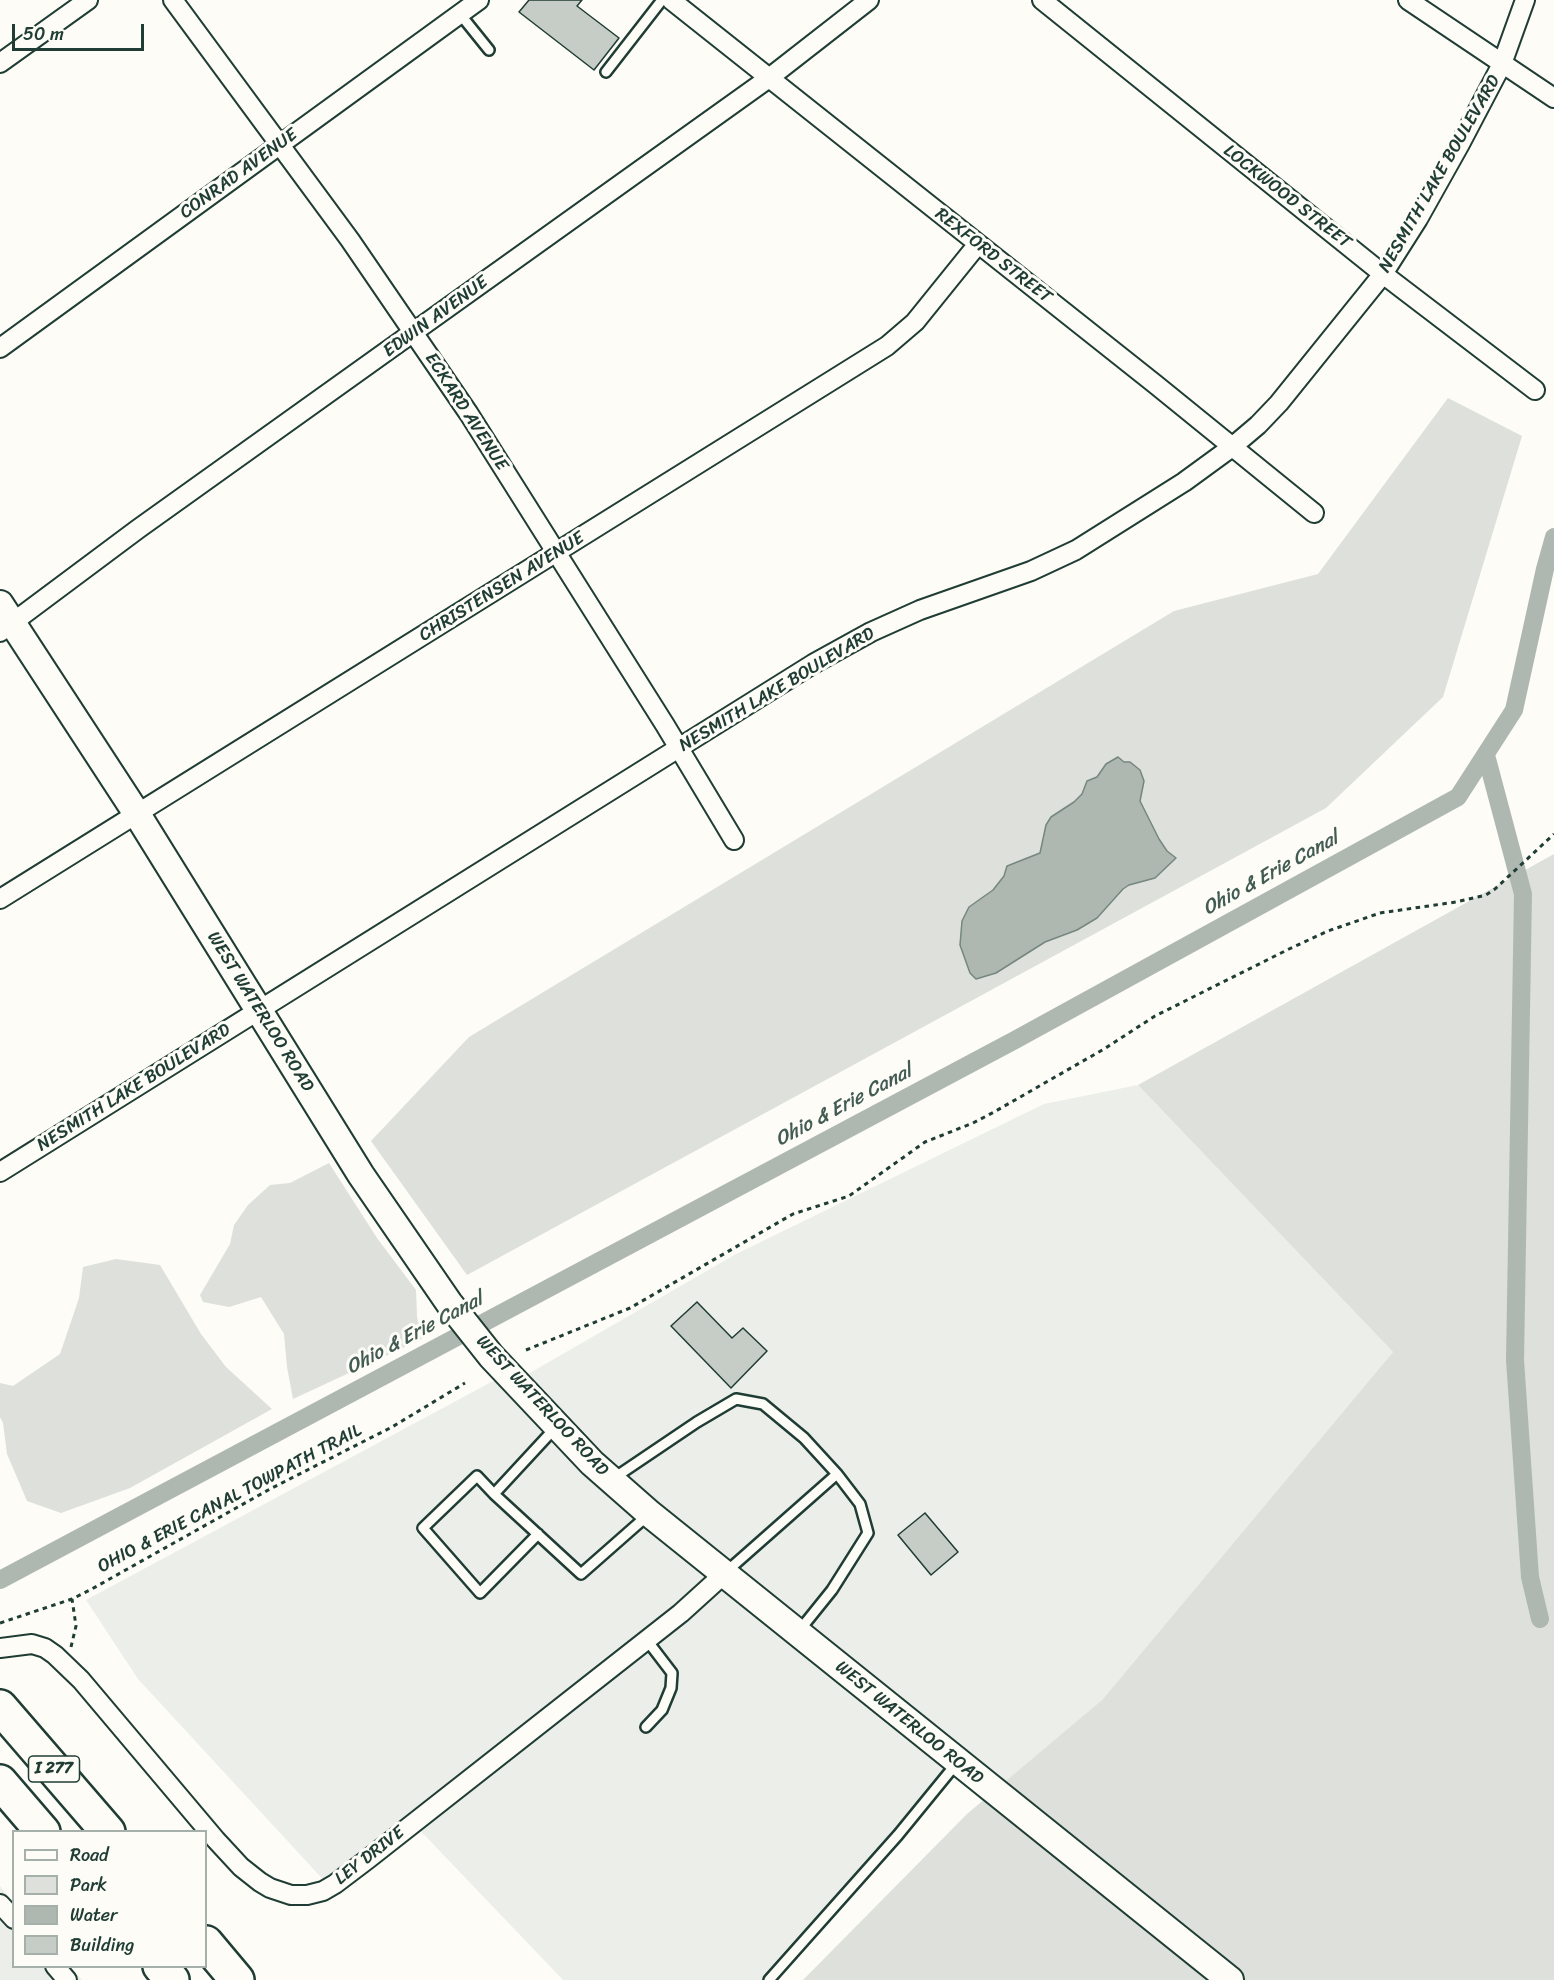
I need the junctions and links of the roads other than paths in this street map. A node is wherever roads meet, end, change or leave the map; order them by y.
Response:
1 (88, 0) edge
2 (173, 0) edge
3 (479, 0) edge
4 (663, 0) edge
5 (671, 0) edge
6 (869, 0) edge
7 (1042, 0) edge
8 (1408, 0) edge
9 (1525, 0) edge
10 (460, 14) junction
11 (489, 50) dead end
12 (0, 63) edge
13 (1502, 64) junction
14 (606, 72) dead end
15 (769, 78) junction
16 (1554, 98) edge
17 (278, 145) junction
18 (978, 244) junction
19 (1383, 274) junction
20 (414, 333) junction
21 (0, 348) edge
22 (1535, 390) dead end
23 (1232, 447) junction
24 (1314, 513) dead end
25 (556, 554) junction
26 (4, 620) edge
27 (679, 748) junction
28 (137, 814) junction
29 (734, 840) dead end
30 (0, 899) edge
31 (259, 1011) junction
32 (0, 1172) edge
33 (557, 1426) junction
34 (837, 1474) junction
35 (611, 1480) junction
36 (494, 1494) junction
37 (650, 1514) junction
38 (538, 1534) junction
39 (724, 1574) junction
40 (798, 1633) junction
41 (646, 1639) junction
42 (0, 1647) edge
43 (0, 1707) edge
44 (646, 1727) dead end
45 (958, 1762) junction
46 (0, 1782) edge
47 (41, 1830) edge
48 (106, 1830) edge
49 (0, 1904) edge
50 (12, 1917) edge
51 (207, 1944) edge
52 (57, 1968) edge
53 (162, 1968) edge
54 (67, 1980) edge
55 (172, 1980) edge
56 (237, 1980) edge
57 (769, 1980) edge
58 (1230, 1980) edge

1 - 12 street
2 - 17 street, ECKARD AVENUE
3 - 10 street, CONRAD AVENUE
4 - 14 lane
5 - 15 street, REXFORD STREET
6 - 15 street, EDWIN AVENUE
7 - 19 street, LOCKWOOD STREET
8 - 13 street
9 - 13 street, NESMITH LAKE BOULEVARD
10 - 11 lane
10 - 17 street, CONRAD AVENUE
13 - 16 street
13 - 19 street, NESMITH LAKE BOULEVARD
15 - 18 street, REXFORD STREET
15 - 20 street, EDWIN AVENUE
17 - 20 street, ECKARD AVENUE
17 - 21 street, CONRAD AVENUE
18 - 23 street, REXFORD STREET
18 - 25 street, CHRISTENSEN AVENUE
19 - 22 street, LOCKWOOD STREET
19 - 23 street, NESMITH LAKE BOULEVARD
20 - 25 street, ECKARD AVENUE
20 - 26 street, EDWIN AVENUE
23 - 24 street, REXFORD STREET
23 - 27 street, NESMITH LAKE BOULEVARD
25 - 27 street, ECKARD AVENUE
25 - 28 street, CHRISTENSEN AVENUE
26 - 28 main road, WEST WATERLOO ROAD
27 - 29 street, ECKARD AVENUE
27 - 31 street, NESMITH LAKE BOULEVARD
28 - 30 street, CHRISTENSEN AVENUE
28 - 31 main road, WEST WATERLOO ROAD
31 - 32 street, NESMITH LAKE BOULEVARD
31 - 33 main road, WEST WATERLOO ROAD
33 - 35 main road, WEST WATERLOO ROAD
33 - 36 lane
34 - 35 lane
34 - 39 lane
34 - 40 lane
35 - 37 main road, WEST WATERLOO ROAD
36 - 38 lane
36 - 38 lane
37 - 38 lane
37 - 39 main road, WEST WATERLOO ROAD
39 - 40 main road, WEST WATERLOO ROAD
39 - 41 street, LEY DRIVE
40 - 45 main road, WEST WATERLOO ROAD
41 - 42 street, LEY DRIVE
41 - 44 lane
43 - 48 highway, I 277
45 - 57 lane
45 - 58 main road, WEST WATERLOO ROAD
46 - 47 highway, I 277
49 - 50 street
51 - 56 highway
52 - 54 street
53 - 55 highway

